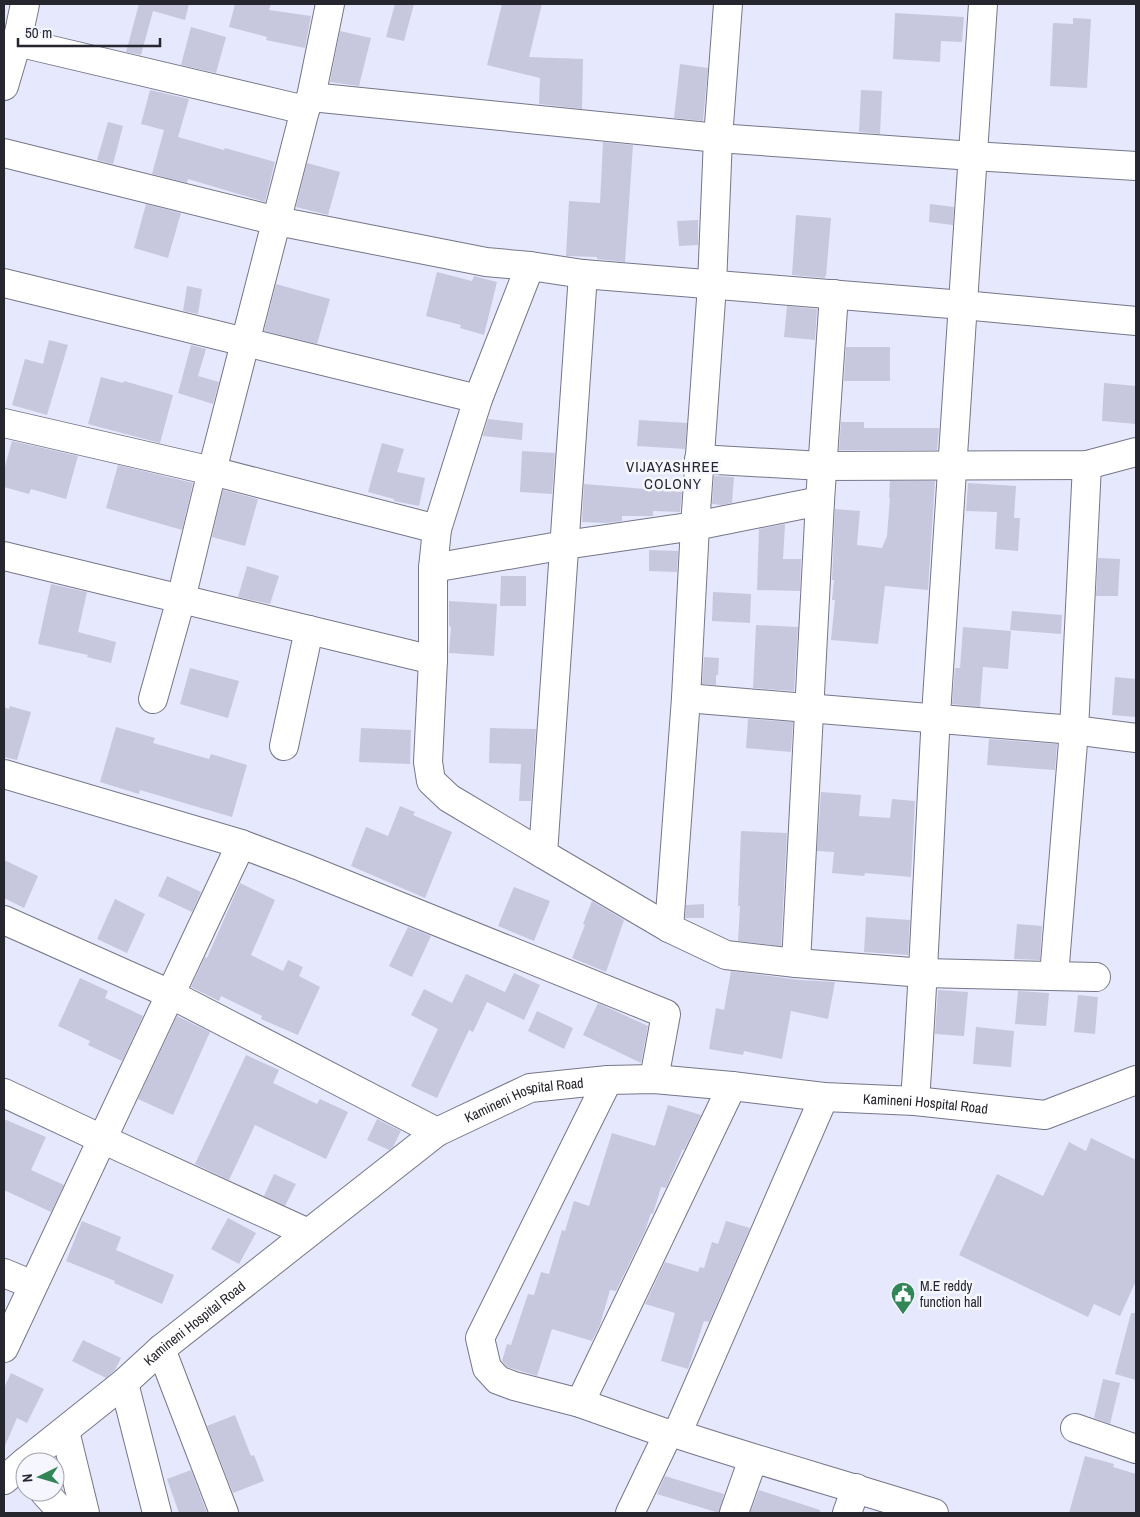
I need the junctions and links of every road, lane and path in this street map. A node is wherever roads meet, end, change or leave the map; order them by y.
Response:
1 (25, 4) edge
2 (330, 4) edge
3 (728, 4) edge
4 (983, 4) edge
5 (17, 42) junction
6 (4, 86) edge
7 (308, 104) junction
8 (718, 138) junction
9 (4, 153) edge
10 (973, 156) junction
11 (1136, 166) edge
12 (277, 221) junction
13 (530, 266) junction
14 (583, 274) junction
15 (4, 283) edge
16 (712, 285) junction
17 (834, 294) junction
18 (963, 305) junction
19 (1136, 321) edge
20 (245, 343) junction
21 (478, 399) junction
22 (4, 423) edge
23 (1136, 452) edge
24 (699, 459) junction
25 (951, 465) junction
26 (1087, 465) junction
27 (822, 466) junction
28 (212, 471) junction
29 (820, 501) junction
30 (695, 526) junction
31 (437, 529) junction
32 (565, 545) junction
33 (4, 556) edge
34 (433, 568) junction
35 (181, 599) junction
36 (309, 630) junction
37 (432, 660) junction
38 (686, 698) junction
39 (153, 699) dead end
40 (809, 708) junction
41 (936, 719) junction
42 (1074, 730) junction
43 (1136, 738) edge
44 (284, 746) dead end
45 (4, 774) edge
46 (241, 844) junction
47 (543, 854) junction
48 (4, 920) edge
49 (669, 928) junction
50 (796, 963) junction
51 (924, 973) junction
52 (1054, 976) junction
53 (1096, 977) dead end
54 (170, 994) junction
55 (654, 1079) junction
56 (608, 1080) junction
57 (1136, 1080) edge
58 (732, 1086) junction
59 (4, 1092) edge
60 (824, 1097) junction
61 (915, 1101) junction
62 (437, 1132) junction
63 (102, 1139) junction
64 (308, 1233) junction
65 (4, 1273) edge
66 (34, 1285) junction
67 (4, 1348) edge
68 (161, 1349) junction
69 (124, 1383) junction
70 (580, 1403) junction
71 (1075, 1428) dead end
72 (65, 1431) junction
73 (673, 1434) junction
74 (1136, 1450) edge
75 (40, 1452) edge
76 (753, 1459) junction
77 (852, 1501) edge
78 (85, 1513) edge
79 (157, 1513) edge
80 (224, 1513) edge
81 (630, 1513) edge
82 (734, 1513) edge
83 (934, 1513) edge

1 - 5 street
2 - 7 street
3 - 8 street
4 - 10 street
5 - 6 street
5 - 7 street
7 - 8 street
7 - 12 street
8 - 10 street
8 - 16 street
9 - 12 street
10 - 11 street
10 - 18 street
12 - 13 street
12 - 20 street
13 - 14 street
13 - 21 street
14 - 16 street
14 - 32 street
15 - 20 street
16 - 17 street
16 - 24 street
17 - 18 street
17 - 27 street
18 - 19 street
18 - 25 street
20 - 21 street
20 - 28 street
21 - 31 street
22 - 28 street
23 - 26 street
24 - 27 street
24 - 30 street
25 - 26 street
25 - 27 street
25 - 41 street
26 - 42 street
27 - 29 street
28 - 31 street
28 - 35 street
29 - 30 street
29 - 40 street
30 - 32 street
30 - 38 street
31 - 34 street
32 - 34 street
32 - 47 street
33 - 35 street
34 - 37 street
35 - 36 street
35 - 39 street
36 - 37 street
36 - 44 street
37 - 47 street
38 - 40 street
38 - 49 street
40 - 41 street
40 - 50 street
41 - 42 street
41 - 51 street
42 - 43 street
42 - 52 street
45 - 46 street
46 - 54 street
46 - 55 street
47 - 49 street
48 - 54 street
49 - 50 street
50 - 51 street
51 - 52 street
51 - 61 street
52 - 53 street
54 - 62 street
54 - 63 street
55 - 56 street, Kamineni Hospital Road
55 - 58 street, Kamineni Hospital Road
56 - 62 street, Kamineni Hospital Road
56 - 70 street
57 - 61 street, Kamineni Hospital Road
58 - 60 street, Kamineni Hospital Road
58 - 70 street
59 - 63 street
60 - 61 street, Kamineni Hospital Road
60 - 73 street
62 - 64 street, Kamineni Hospital Road
63 - 64 street
63 - 66 street
64 - 68 street, Kamineni Hospital Road
65 - 66 street
66 - 67 street
68 - 69 street, Kamineni Hospital Road
68 - 80 street
69 - 72 street, Kamineni Hospital Road
69 - 79 street
70 - 73 street
71 - 74 street
72 - 75 street, Kamineni Hospital Road
72 - 78 street
73 - 76 street
73 - 81 street
76 - 77 street
76 - 82 street
77 - 83 street

